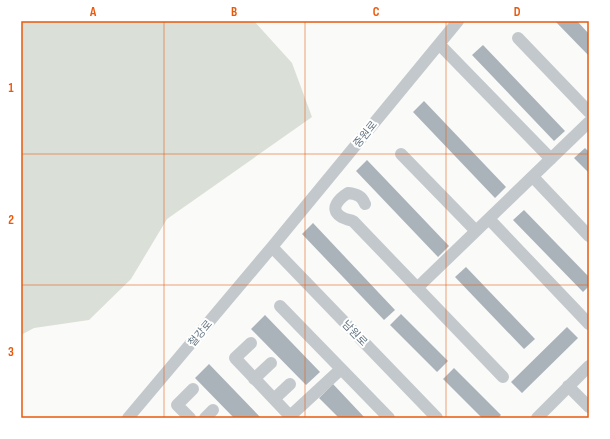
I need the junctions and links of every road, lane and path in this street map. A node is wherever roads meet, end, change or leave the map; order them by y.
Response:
1 (458, 21) edge
2 (518, 38) dead end
3 (439, 44) junction
4 (589, 112) edge
5 (589, 122) edge
6 (401, 154) dead end
7 (551, 159) junction
8 (532, 177) junction
9 (365, 204) dead end
10 (489, 219) junction
11 (476, 231) junction
12 (589, 236) edge
13 (272, 247) junction
14 (417, 288) junction
15 (280, 306) dead end
16 (589, 324) edge
17 (251, 343) dead end
18 (271, 363) dead end
19 (589, 366) edge
20 (341, 369) junction
21 (503, 377) dead end
22 (254, 378) junction
23 (290, 384) dead end
24 (568, 386) junction
25 (193, 389) dead end
26 (274, 400) junction
27 (589, 408) edge
28 (289, 417) edge
29 (128, 418) edge
30 (190, 418) edge
31 (389, 418) edge
32 (437, 418) edge
33 (537, 418) edge

1 - 3 street, 중원로
2 - 4 street
3 - 7 street
3 - 13 street, 중원로
5 - 7 street
6 - 11 street
7 - 8 street
8 - 10 street
8 - 12 street
9 - 14 street
10 - 11 street
10 - 16 street
11 - 14 street
13 - 29 street, 철강로
13 - 32 street, 남원로
14 - 21 street
15 - 20 street
17 - 22 street
18 - 22 street
19 - 24 street
20 - 28 street
20 - 31 street
22 - 26 street
23 - 26 street
24 - 27 street
24 - 33 street
25 - 30 street
26 - 28 street

